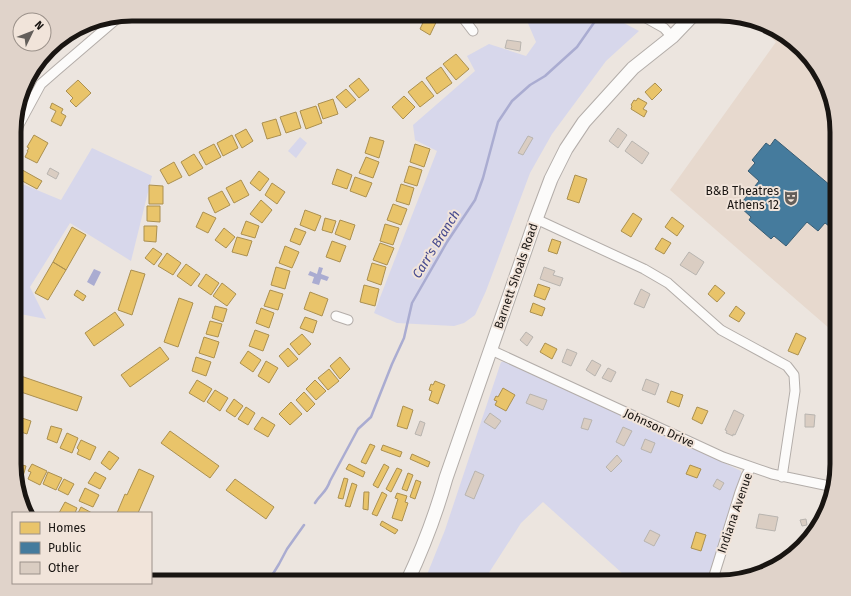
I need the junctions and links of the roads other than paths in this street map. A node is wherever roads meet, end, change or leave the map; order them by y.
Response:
1 (465, 21) edge
2 (652, 21) edge
3 (687, 21) edge
4 (112, 23) edge
5 (473, 32) dead end
6 (672, 37) junction
7 (22, 119) edge
8 (536, 219) junction
9 (336, 316) dead end
10 (348, 320) dead end
11 (491, 350) junction
12 (751, 468) junction
13 (782, 476) junction
14 (828, 486) edge
15 (410, 575) edge
16 (714, 575) edge

1 - 5 street
2 - 6 street
3 - 6 main road, Barnett Shoals Road
4 - 7 street
6 - 8 main road, Barnett Shoals Road
8 - 11 main road, Barnett Shoals Road
8 - 13 street
9 - 10 street
11 - 12 street, Johnson Drive
11 - 15 main road, Barnett Shoals Road
12 - 13 street, Johnson Drive
12 - 16 street, Indiana Avenue
13 - 14 street, Johnson Drive

